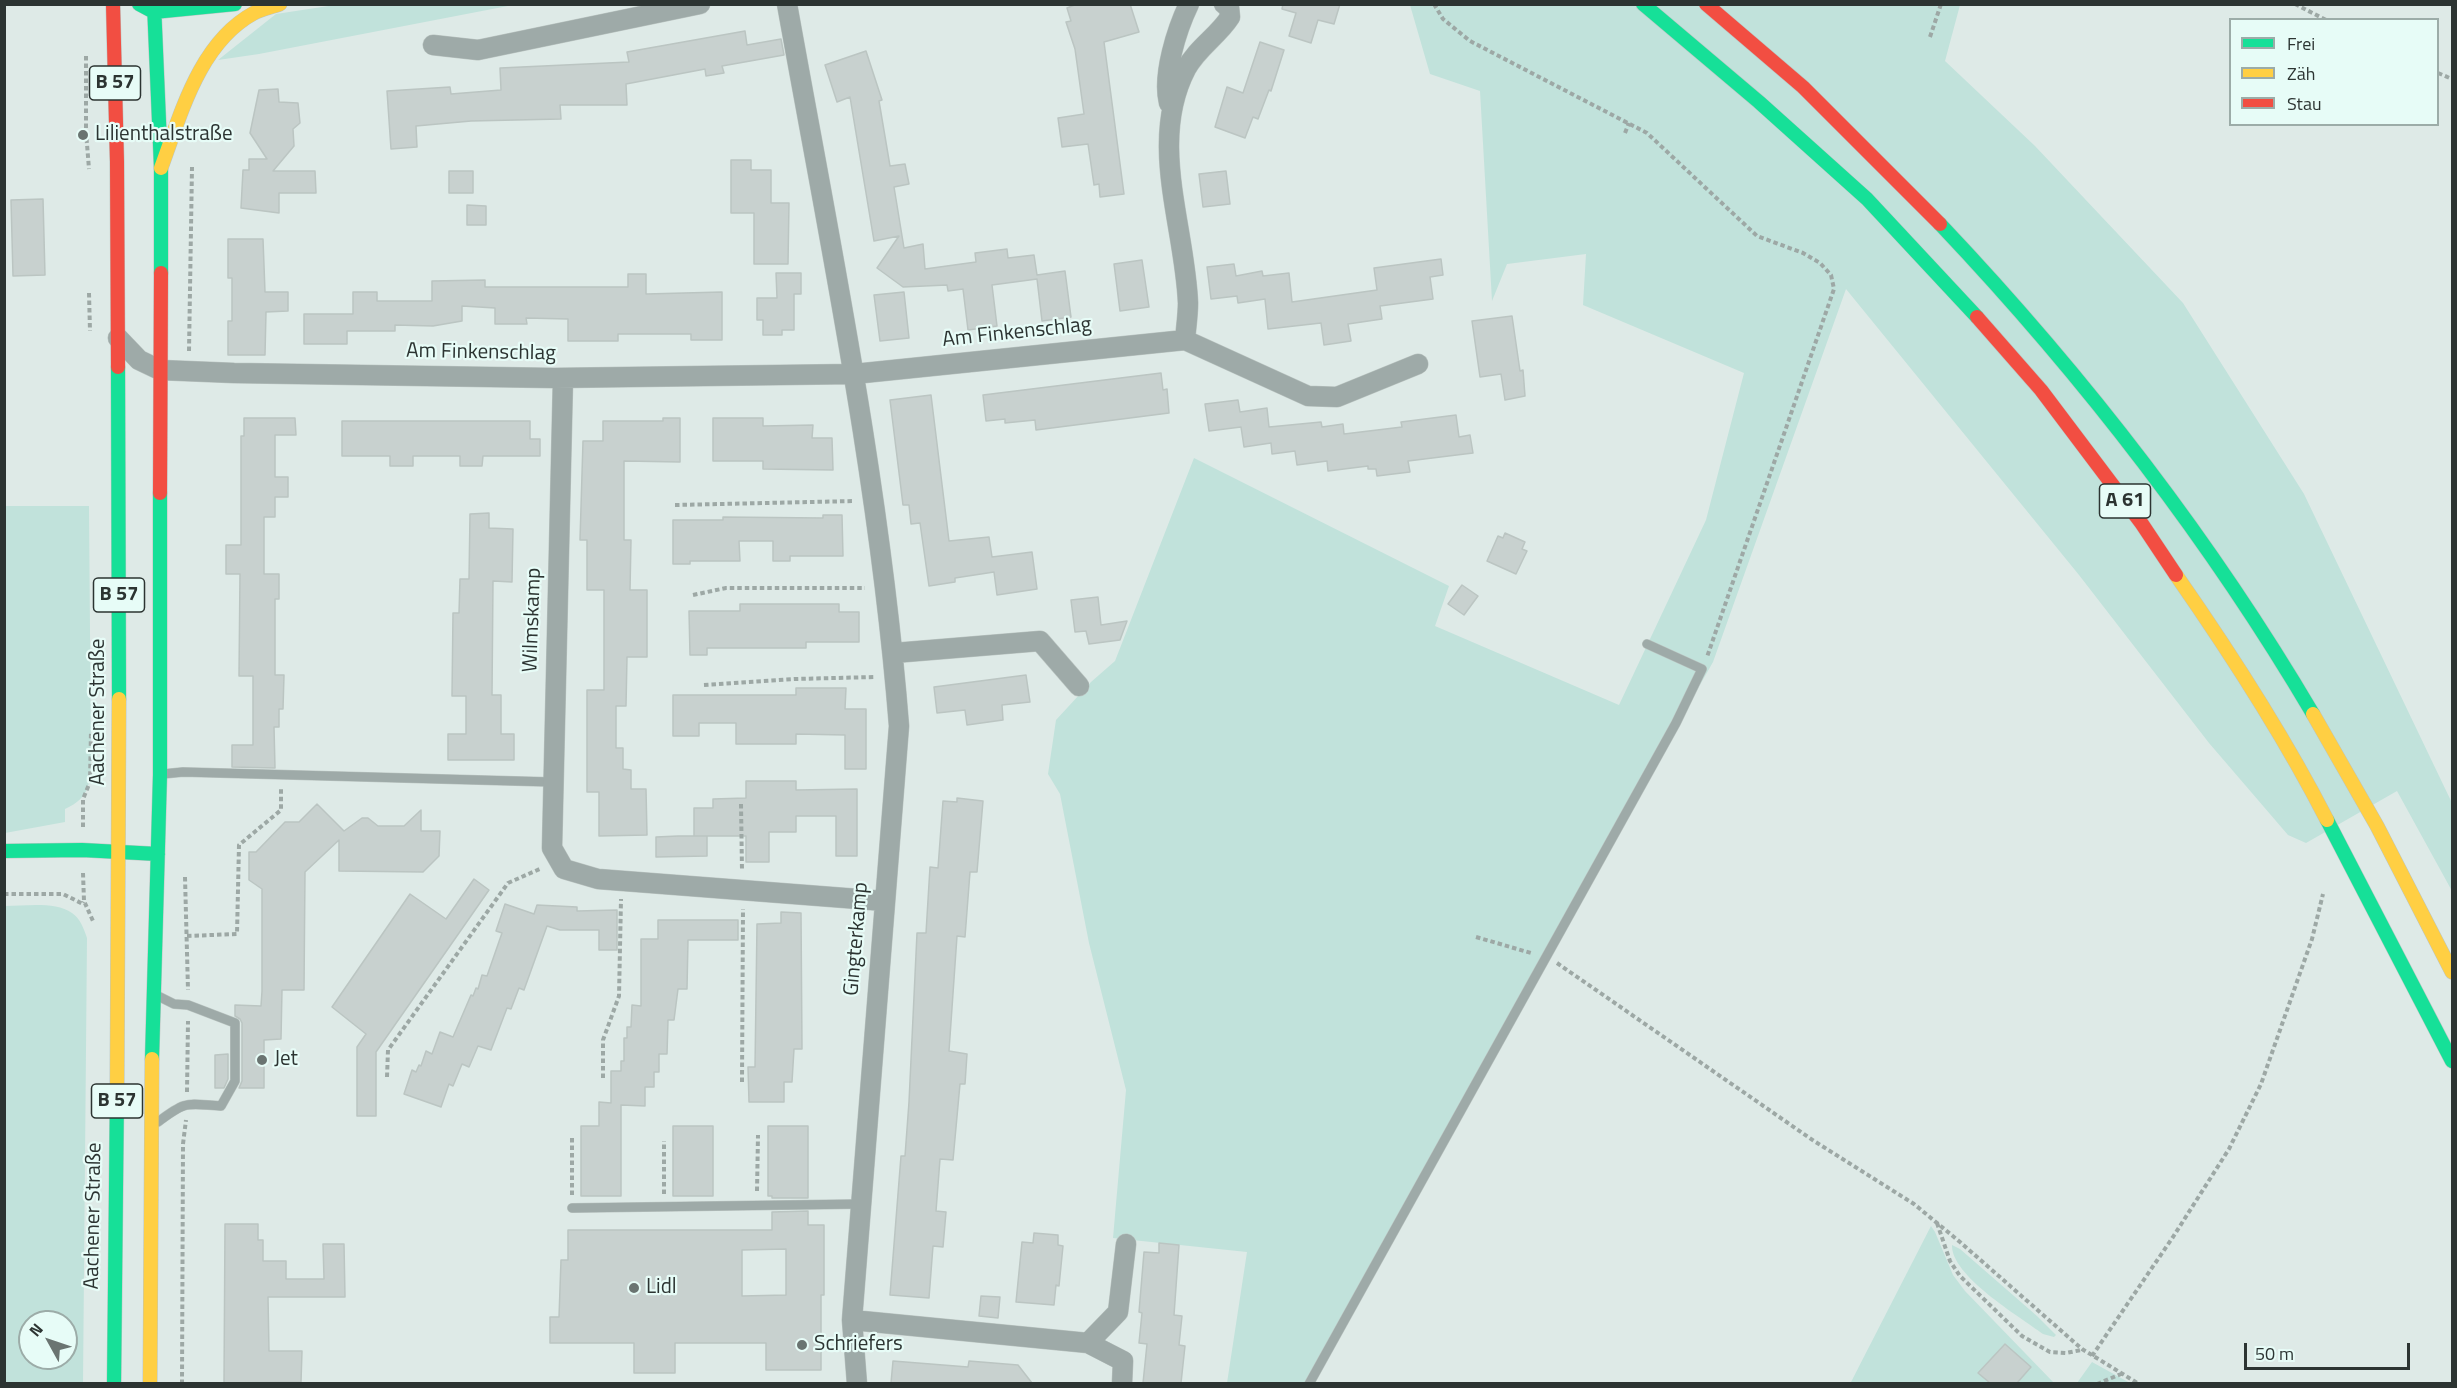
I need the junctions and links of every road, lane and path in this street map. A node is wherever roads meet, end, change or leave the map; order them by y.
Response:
1 (113, 4) edge
2 (139, 4) edge
3 (235, 4) edge
4 (280, 4) edge
5 (700, 4) edge
6 (787, 4) edge
7 (1189, 4) edge
8 (1224, 4) edge
9 (1434, 4) edge
10 (1643, 4) edge
11 (1706, 4) edge
12 (1941, 4) edge
13 (2295, 4) edge
14 (154, 8) edge
15 (2322, 18) edge
16 (1930, 37) dead end
17 (433, 45) dead end
18 (1171, 111) junction
19 (1629, 123) junction
20 (1625, 133) dead end
21 (161, 168) junction
22 (118, 338) junction
23 (1185, 340) junction
24 (1418, 364) dead end
25 (160, 370) junction
26 (854, 374) junction
27 (563, 378) junction
28 (872, 501) junction
29 (675, 505) dead end
30 (885, 588) junction
31 (693, 595) dead end
32 (1647, 644) dead end
33 (894, 653) junction
34 (1702, 669) junction
35 (896, 677) junction
36 (705, 685) dead end
37 (1078, 686) dead end
38 (160, 775) junction
39 (280, 775) junction
40 (552, 782) junction
41 (741, 804) dead end
42 (4, 852) edge
43 (120, 852) junction
44 (158, 854) junction
45 (560, 861) junction
46 (622, 881) junction
47 (743, 891) junction
48 (4, 894) edge
49 (2323, 894) dead end
50 (84, 901) dead end
51 (884, 902) junction
52 (187, 936) dead end
53 (1476, 937) dead end
54 (1545, 958) junction
55 (2452, 972) edge
56 (154, 994) junction
57 (2452, 1061) edge
58 (387, 1077) dead end
59 (603, 1078) dead end
60 (742, 1082) dead end
61 (151, 1127) junction
62 (758, 1135) dead end
63 (572, 1136) dead end
64 (664, 1141) dead end
65 (861, 1204) junction
66 (758, 1206) junction
67 (664, 1207) junction
68 (572, 1208) joint
69 (1937, 1222) junction
70 (1126, 1244) dead end
71 (852, 1320) junction
72 (1088, 1342) junction
73 (2082, 1349) junction
74 (2092, 1356) junction
75 (2121, 1374) junction
76 (114, 1383) edge
77 (150, 1383) edge
78 (857, 1383) edge
79 (1122, 1383) edge
80 (1309, 1383) edge
81 (2097, 1383) edge
82 (2139, 1383) edge

1 - 22 main road, Aachener Straße / B 57
2 - 14 main road
3 - 14 main road
4 - 21 main road
5 - 17 street
6 - 26 street
7 - 18 street
8 - 18 street
9 - 19 path
10 - 57 main road, A 61
11 - 55 main road, A 61
12 - 16 path
13 - 15 path
14 - 21 main road, B 57
18 - 23 street
19 - 20 path
19 - 34 path
21 - 25 main road, B 57
22 - 25 street, Am Finkenschlag
22 - 43 main road, Aachener Straße / B 57
23 - 24 street
23 - 26 street, Am Finkenschlag
25 - 27 street, Am Finkenschlag
25 - 38 main road, B 57
26 - 27 street, Am Finkenschlag
26 - 28 street, Gingterkamp
27 - 40 street, Wilmskamp
28 - 29 path
28 - 30 street, Gingterkamp
30 - 31 path
30 - 33 street, Gingterkamp
32 - 34 lane
33 - 35 street, Gingterkamp
33 - 37 street
34 - 54 lane
35 - 36 path
35 - 51 street, Gingterkamp
38 - 39 lane
38 - 44 main road, B 57
39 - 40 lane
39 - 52 path
40 - 45 street, Wilmskamp
41 - 47 path
42 - 43 main road
43 - 44 main road
43 - 76 main road, Aachener Straße / B 57
44 - 56 main road, B 57
45 - 46 street
45 - 58 path
46 - 47 street
46 - 59 path
47 - 51 street
47 - 60 path
48 - 50 path
49 - 74 path
51 - 65 street, Gingterkamp
53 - 54 path
54 - 69 path
54 - 80 lane
56 - 61 main road, B 57
56 - 61 lane
61 - 77 main road, B 57
62 - 66 path
63 - 68 path
64 - 67 path
65 - 66 lane
65 - 71 street, Gingterkamp
66 - 67 lane
67 - 68 lane
69 - 73 path
69 - 73 path
70 - 72 street
71 - 72 street
71 - 78 street, Gingterkamp
72 - 79 street
73 - 74 path
74 - 75 path
75 - 81 path
75 - 82 path

